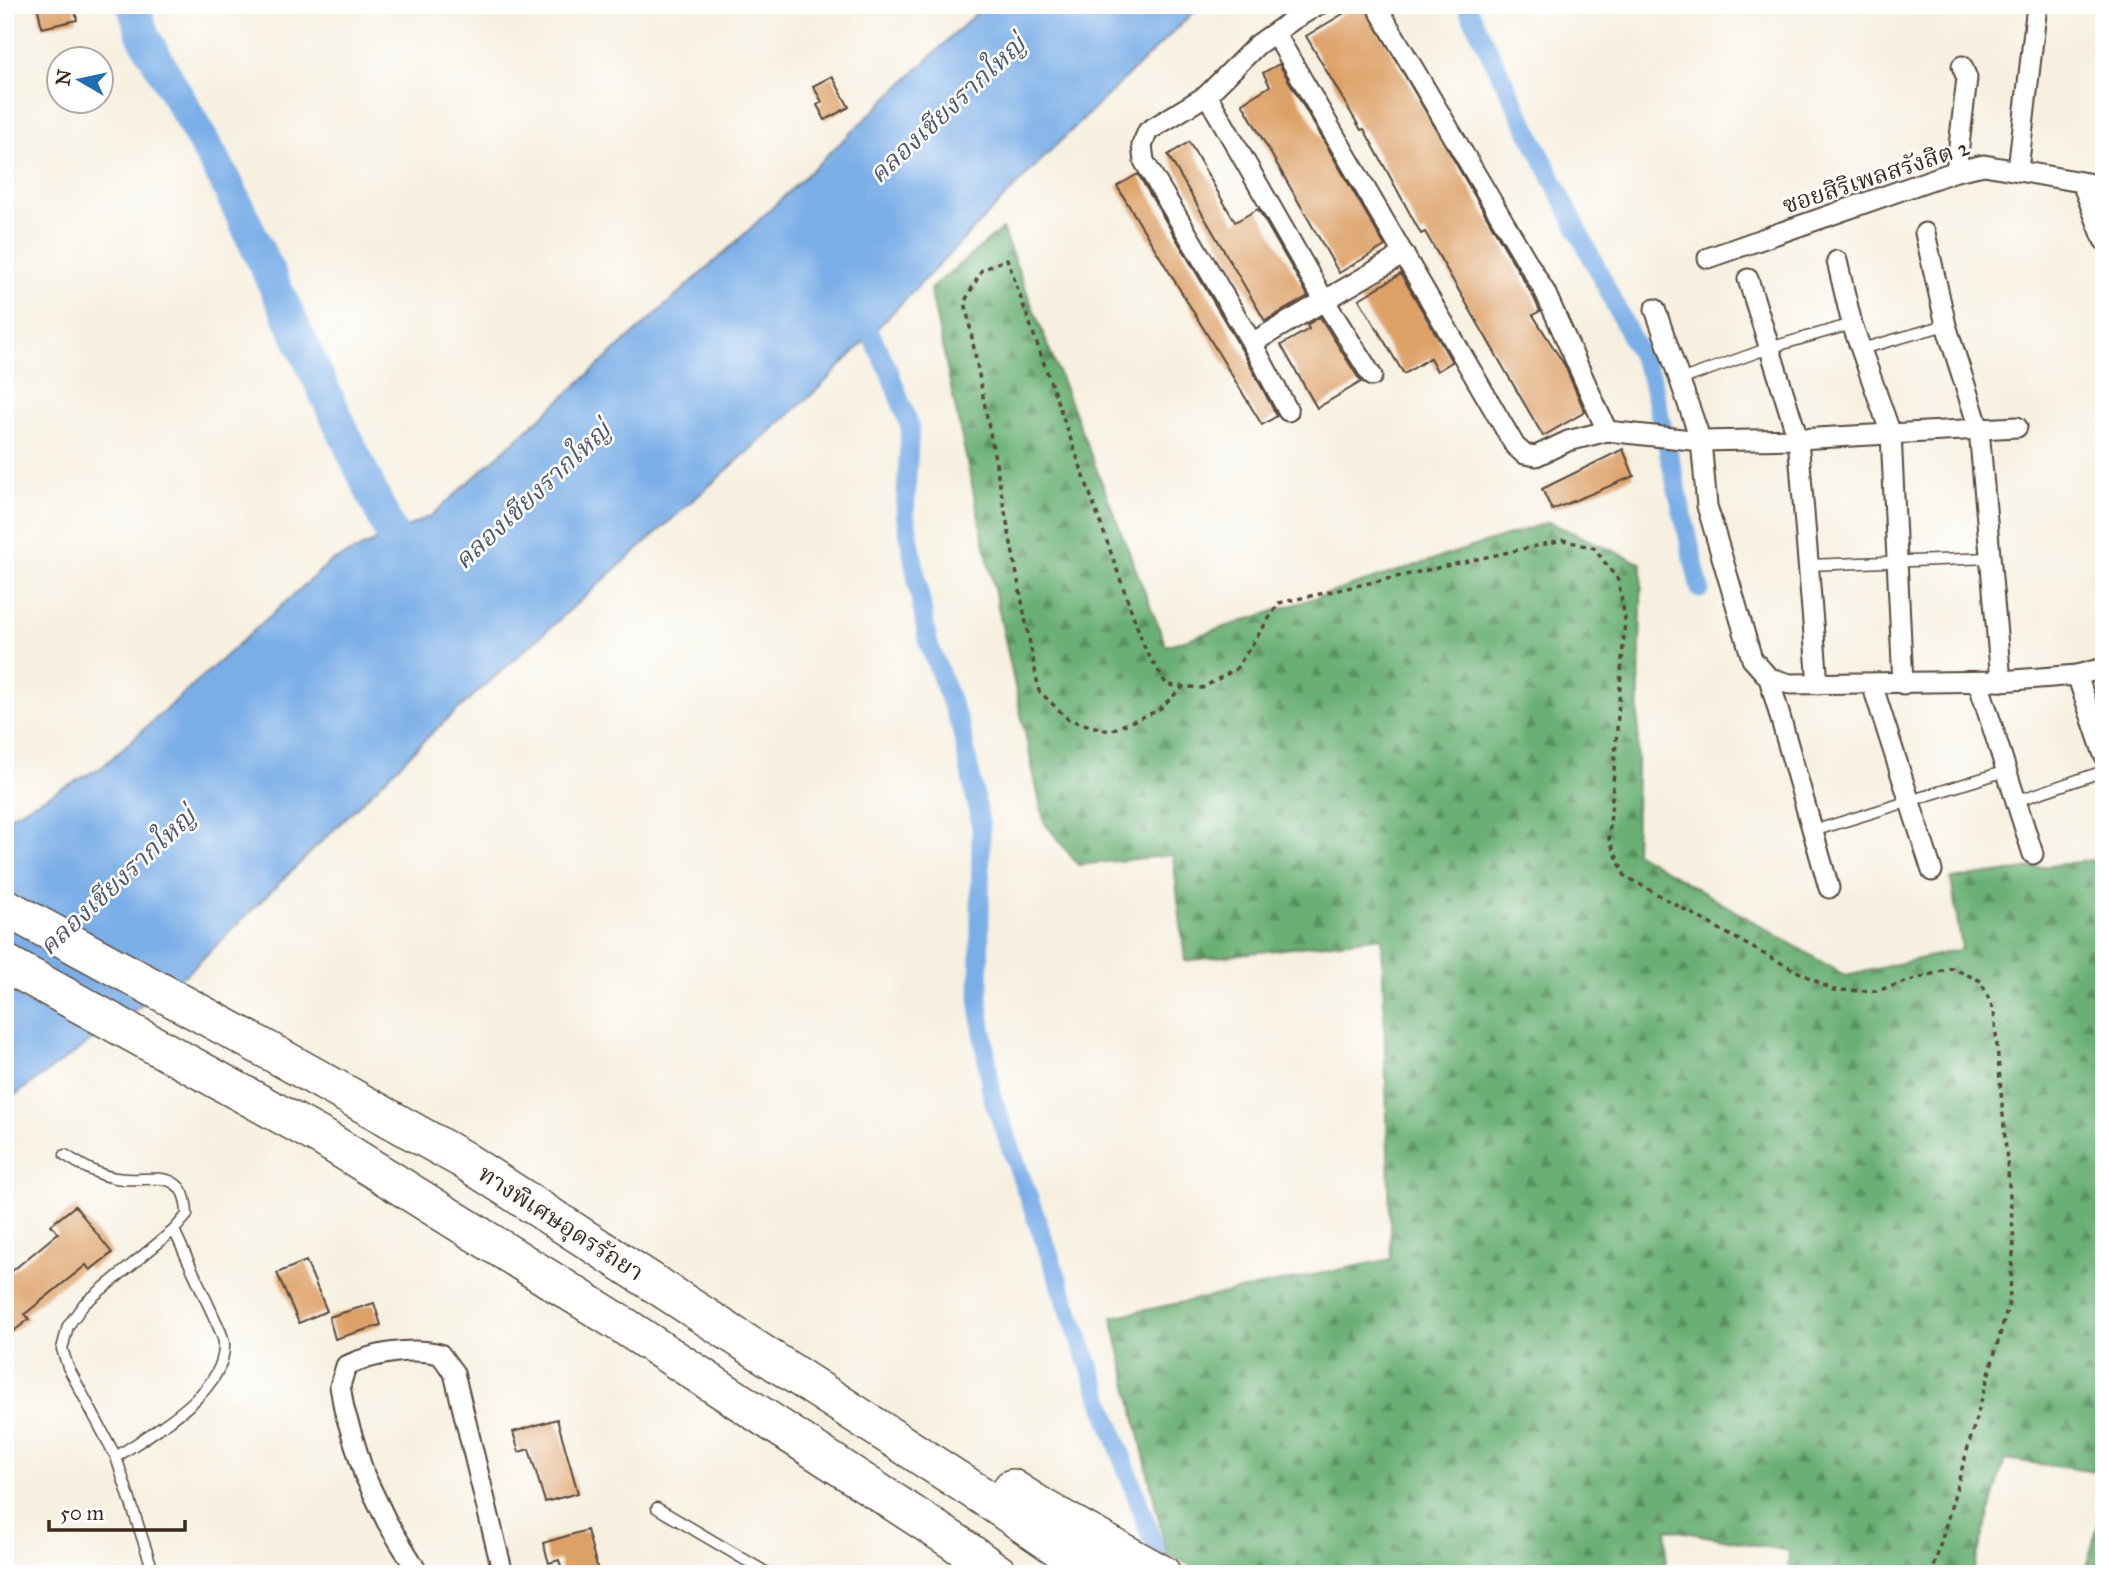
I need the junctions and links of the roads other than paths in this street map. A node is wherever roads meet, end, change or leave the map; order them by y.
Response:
1 (1318, 5) edge
2 (1376, 5) edge
3 (2037, 5) edge
4 (1275, 33) junction
5 (1962, 66) dead end
6 (1207, 95) junction
7 (2018, 170) junction
8 (1956, 171) junction
9 (2082, 183) junction
10 (2104, 186) edge
11 (1925, 233) dead end
12 (2104, 240) edge
13 (1404, 254) junction
14 (1708, 258) dead end
15 (1837, 261) dead end
16 (1748, 279) dead end
17 (1324, 300) junction
18 (1655, 309) dead end
19 (1852, 324) junction
20 (1946, 325) junction
21 (1252, 342) junction
22 (1769, 348) junction
23 (1861, 349) junction
24 (1372, 376) dead end
25 (1680, 380) junction
26 (1288, 411) dead end
27 (2017, 427) dead end
28 (1979, 429) junction
29 (1607, 431) junction
30 (1891, 434) junction
31 (1798, 439) junction
32 (1701, 441) junction
33 (1990, 558) junction
34 (1897, 561) junction
35 (1808, 565) junction
36 (2104, 668) edge
37 (2077, 675) junction
38 (1769, 678) junction
39 (1978, 681) junction
40 (2001, 681) junction
41 (1818, 684) junction
42 (1872, 684) junction
43 (1902, 684) junction
44 (2104, 755) edge
45 (2006, 771) junction
46 (2104, 771) edge
47 (1910, 800) junction
48 (2016, 801) junction
49 (1813, 831) junction
50 (2033, 855) dead end
51 (1932, 871) dead end
52 (1829, 888) dead end
53 (5, 907) edge
54 (5, 963) edge
55 (65, 1155) dead end
56 (463, 1159) junction
57 (174, 1230) junction
58 (116, 1457) junction
59 (657, 1508) dead end
60 (154, 1574) edge
61 (419, 1574) edge
62 (503, 1574) edge
63 (769, 1574) edge
64 (999, 1574) edge
65 (1096, 1574) edge
66 (1162, 1574) edge

1 - 4 street
2 - 29 street
3 - 7 street
4 - 6 street
4 - 13 street
5 - 8 street
6 - 17 street
6 - 21 street
7 - 8 street, ซอยสิริเพลสรังสิต 2
7 - 9 street, ซอยสิริเพลสรังสิต 2
8 - 14 street, ซอยสิริเพลสรังสิต 2
9 - 10 street, ซอยสิริเพลสรังสิต 2
9 - 12 street
11 - 20 street
13 - 17 street
13 - 29 street
15 - 19 street
16 - 22 street
17 - 21 street
17 - 24 street
18 - 25 street
19 - 22 lane
19 - 23 street
20 - 23 lane
20 - 28 street
21 - 26 street
22 - 25 lane
22 - 31 street
23 - 30 street
25 - 32 street
27 - 28 street
28 - 30 street
28 - 33 street
29 - 32 street
30 - 31 street
30 - 34 street
31 - 32 street
31 - 35 street
32 - 38 street
33 - 34 lane
33 - 40 street
34 - 35 lane
34 - 43 street
35 - 41 street
36 - 37 street
37 - 40 street
37 - 44 street
38 - 41 street
38 - 49 street
39 - 40 street
39 - 43 street
39 - 45 street
41 - 42 street
42 - 43 street
42 - 47 street
45 - 47 lane
45 - 48 street
46 - 48 lane
47 - 49 lane
47 - 51 street
48 - 50 street
49 - 52 street
53 - 56 highway, ทางพิเศษอุดรรัถยา
54 - 64 highway
55 - 57 lane
56 - 65 highway, ทางพิเศษอุดรรัถยา
56 - 66 highway
57 - 58 lane
57 - 58 lane
58 - 60 lane
59 - 63 lane
61 - 62 street

